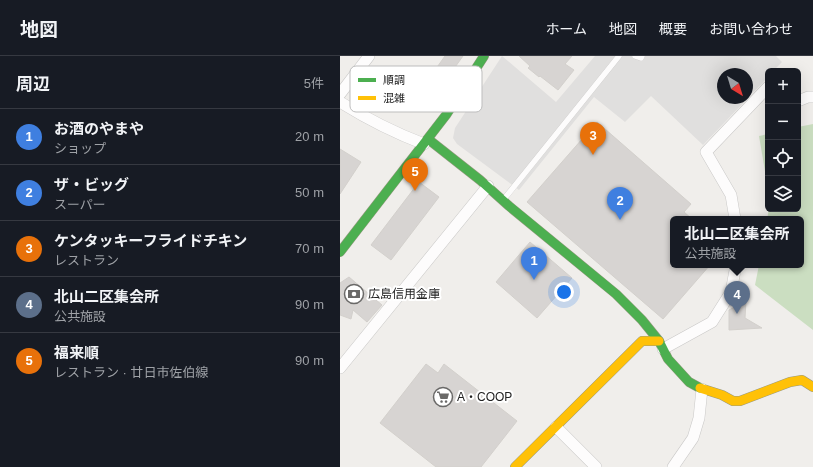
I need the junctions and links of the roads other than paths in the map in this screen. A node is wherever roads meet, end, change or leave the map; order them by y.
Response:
1 (369, 56) edge
2 (484, 56) edge
3 (619, 56) edge
4 (635, 56) edge
5 (642, 56) edge
6 (361, 66) edge
7 (478, 66) edge
8 (350, 81) edge
9 (765, 93) edge
10 (340, 94) edge
11 (813, 97) edge
12 (801, 100) edge
13 (340, 102) edge
14 (350, 108) edge
15 (356, 112) edge
16 (448, 112) edge
17 (426, 141) junction
18 (488, 186) junction
19 (503, 200) junction
20 (734, 216) edge
21 (340, 252) edge
22 (735, 268) edge
23 (661, 345) junction
24 (340, 368) edge
25 (813, 387) edge
26 (702, 389) junction
27 (556, 427) junction
28 (515, 467) edge
29 (596, 467) edge
30 (673, 467) edge

1 - 6 street
2 - 7 street
3 - 19 lane
4 - 5 lane
8 - 10 street
9 - 20 street
11 - 12 street
13 - 14 street
15 - 17 street
16 - 17 street
17 - 18 street
17 - 21 street
18 - 19 street
18 - 24 street
19 - 23 street
22 - 23 street
23 - 26 street
23 - 27 street
25 - 26 street
26 - 30 street
27 - 28 street
27 - 29 street

